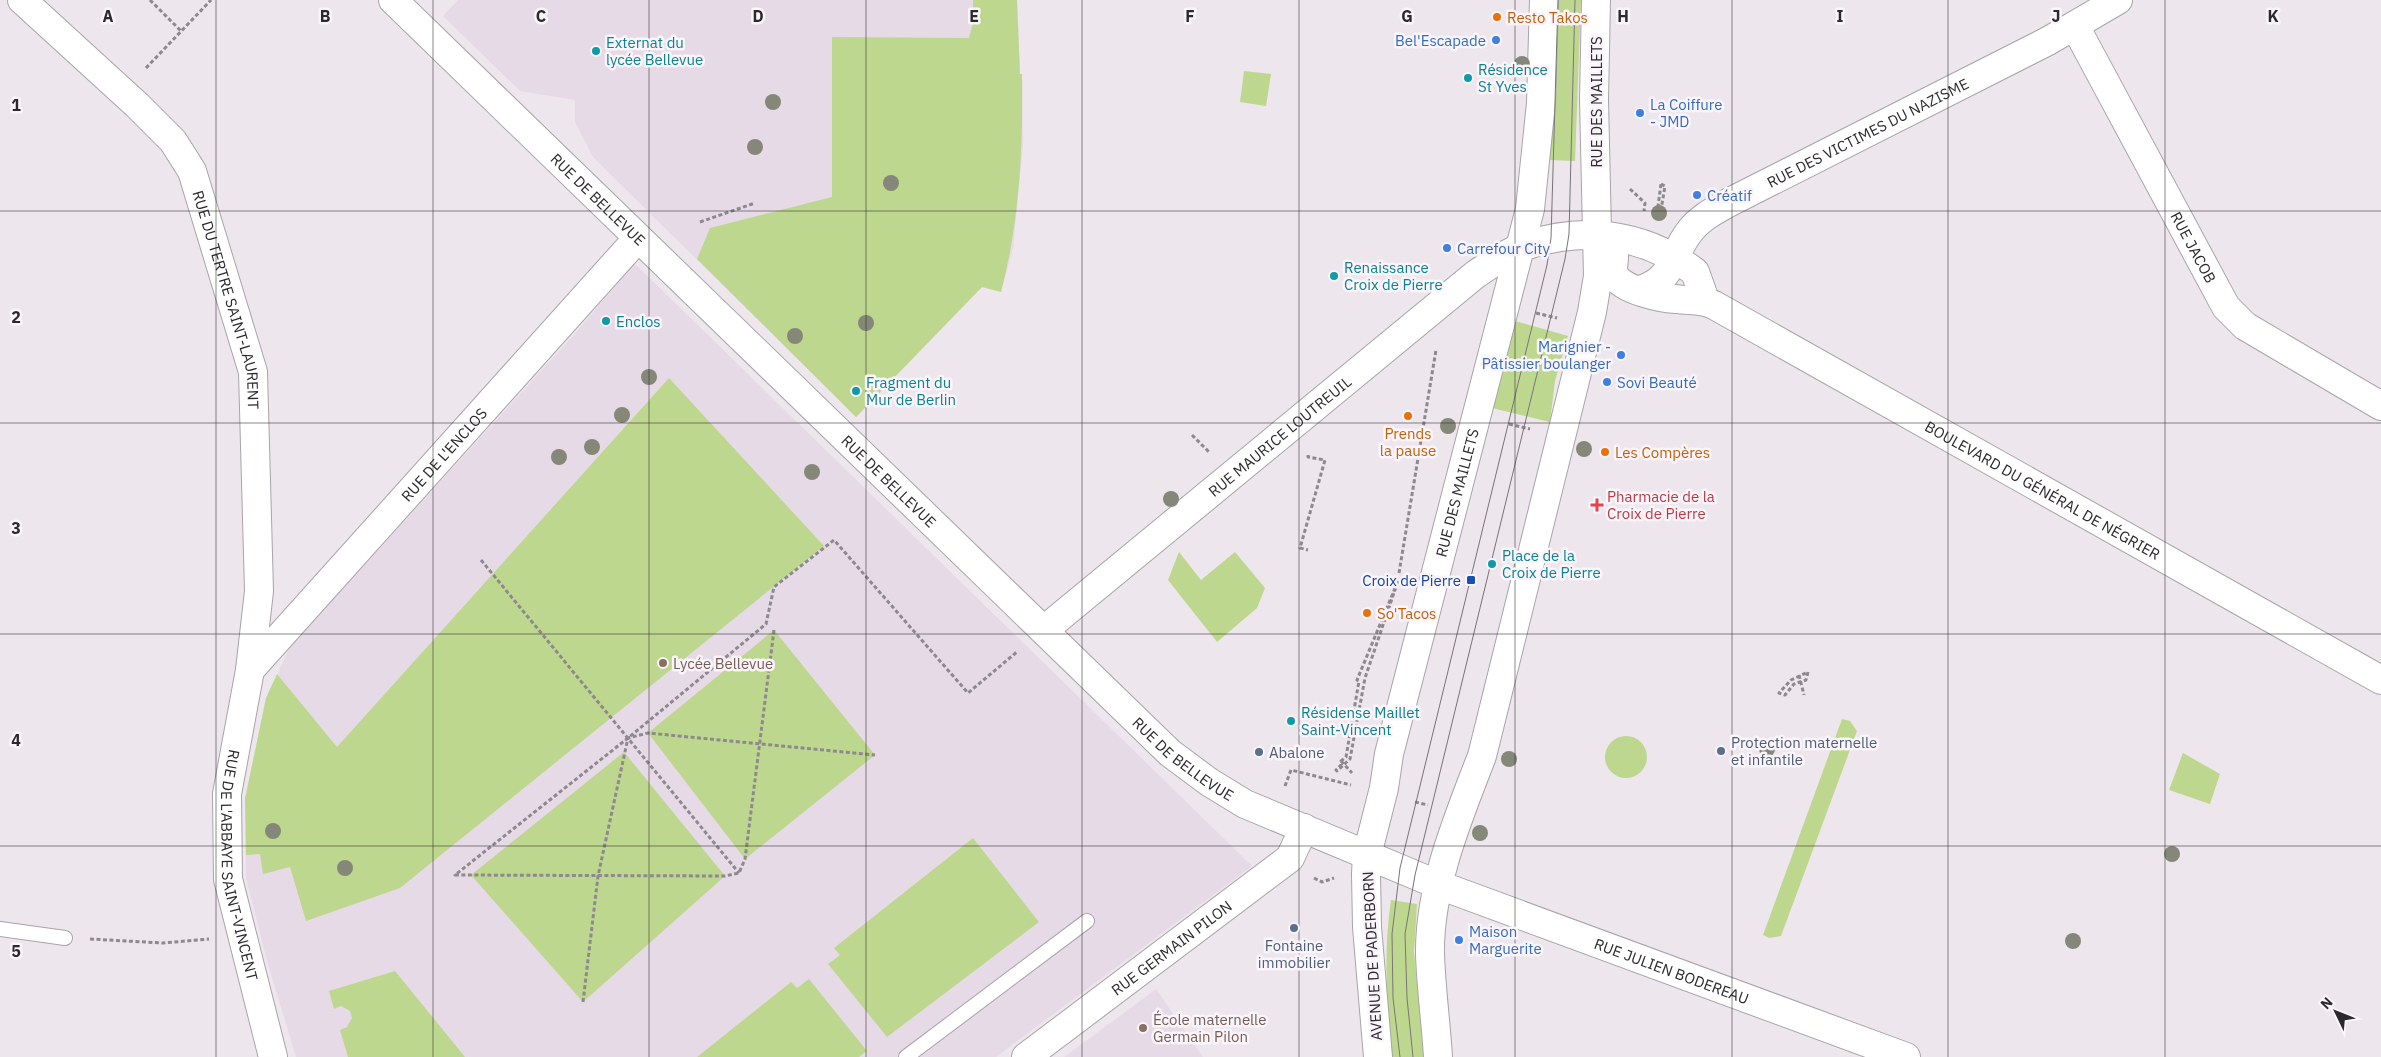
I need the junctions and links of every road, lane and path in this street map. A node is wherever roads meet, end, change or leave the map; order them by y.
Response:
1 (22, 0) edge
2 (150, 0) edge
3 (211, 0) edge
4 (393, 0) edge
5 (1544, 0) edge
6 (1596, 0) edge
7 (2118, 0) edge
8 (2075, 26) junction
9 (181, 31) junction
10 (124, 92) junction
11 (1625, 183) dead end
12 (1662, 184) joint
13 (754, 203) dead end
14 (1645, 203) dead end
15 (700, 222) dead end
16 (1598, 234) junction
17 (638, 238) junction
18 (1520, 248) junction
19 (1675, 259) junction
20 (1631, 287) junction
21 (1705, 300) junction
22 (1504, 307) junction
23 (1591, 319) junction
24 (1437, 345) dead end
25 (2381, 406) edge
26 (1476, 416) junction
27 (1562, 436) junction
28 (1309, 449) dead end
29 (1308, 550) dead end
30 (481, 560) dead end
31 (774, 630) dead end
32 (1044, 630) junction
33 (1379, 632) junction
34 (250, 670) junction
35 (1798, 675) junction
36 (1791, 680) junction
37 (1800, 680) junction
38 (2381, 680) edge
39 (1794, 684) junction
40 (1785, 686) junction
41 (1788, 690) junction
42 (1804, 695) dead end
43 (628, 738) junction
44 (760, 745) junction
45 (1347, 748) junction
46 (1352, 748) junction
47 (875, 754) dead end
48 (1348, 758) junction
49 (1343, 763) dead end
50 (1304, 828) junction
51 (1367, 854) junction
52 (739, 873) junction
53 (1337, 873) dead end
54 (598, 876) junction
55 (1316, 880) dead end
56 (1439, 885) junction
57 (1087, 921) dead end
58 (0, 929) edge
59 (242, 936) junction
60 (65, 938) joint
61 (583, 1002) dead end
62 (274, 1057) edge
63 (906, 1057) edge
64 (1026, 1057) edge
65 (1378, 1057) edge
66 (1438, 1057) edge
67 (1906, 1057) edge

1 - 10 street, RUE DU TERTRE SAINT-LAURENT
2 - 9 path
3 - 9 path
4 - 17 street, RUE DE BELLEVUE
5 - 18 street, RUE DES MAILLETS
6 - 16 street, RUE DES MAILLETS
7 - 8 street, RUE DES VICTIMES DU NAZISME
8 - 19 street, RUE DES VICTIMES DU NAZISME
8 - 25 street, RUE JACOB
9 - 10 path
10 - 34 street, RUE DU TERTRE SAINT-LAURENT
11 - 14 path
12 - 12 path
13 - 15 path
16 - 18 street
16 - 19 street
16 - 20 street
16 - 23 street, RUE DES MAILLETS
17 - 32 street, RUE DE BELLEVUE
17 - 34 street, RUE DE L'ENCLOS
18 - 22 street, RUE DES MAILLETS
18 - 32 street, RUE MAURICE LOUTREUIL
19 - 20 street, RUE DES VICTIMES DU NAZISME
19 - 21 street
20 - 21 street, BOULEVARD DU GÉNÉRAL DE NÉGRIER
20 - 23 street, RUE DES MAILLETS
21 - 38 street, BOULEVARD DU GÉNÉRAL DE NÉGRIER
22 - 23 path
22 - 26 street, RUE DES MAILLETS
23 - 27 street, RUE DES MAILLETS
24 - 33 path
26 - 27 path
26 - 51 street, RUE DES MAILLETS
27 - 56 street, RUE DES MAILLETS
28 - 29 path
30 - 43 path
31 - 44 path
32 - 43 path
32 - 50 street, RUE DE BELLEVUE
33 - 45 path
33 - 46 path
34 - 59 street, RUE DE L'ABBAYE SAINT-VINCENT
35 - 36 path
35 - 37 path
35 - 37 path
36 - 39 path
36 - 40 path
37 - 39 path
37 - 42 path
39 - 41 path
40 - 41 path
40 - 41 path
43 - 44 path
43 - 52 path
43 - 54 path
43 - 54 path
44 - 47 path
44 - 52 path
45 - 46 path
45 - 48 path
46 - 48 path
48 - 49 path
50 - 51 street, RUE DE BELLEVUE
50 - 64 street, RUE GERMAIN PILON
51 - 56 street, RUE DE BELLEVUE
51 - 65 street, AVENUE DE PADERBORN
52 - 54 path
53 - 55 path
54 - 61 path
56 - 66 street
56 - 67 street, RUE JULIEN BODEREAU
57 - 63 lane
58 - 60 lane
59 - 60 path
59 - 62 street, RUE DE L'ABBAYE SAINT-VINCENT

